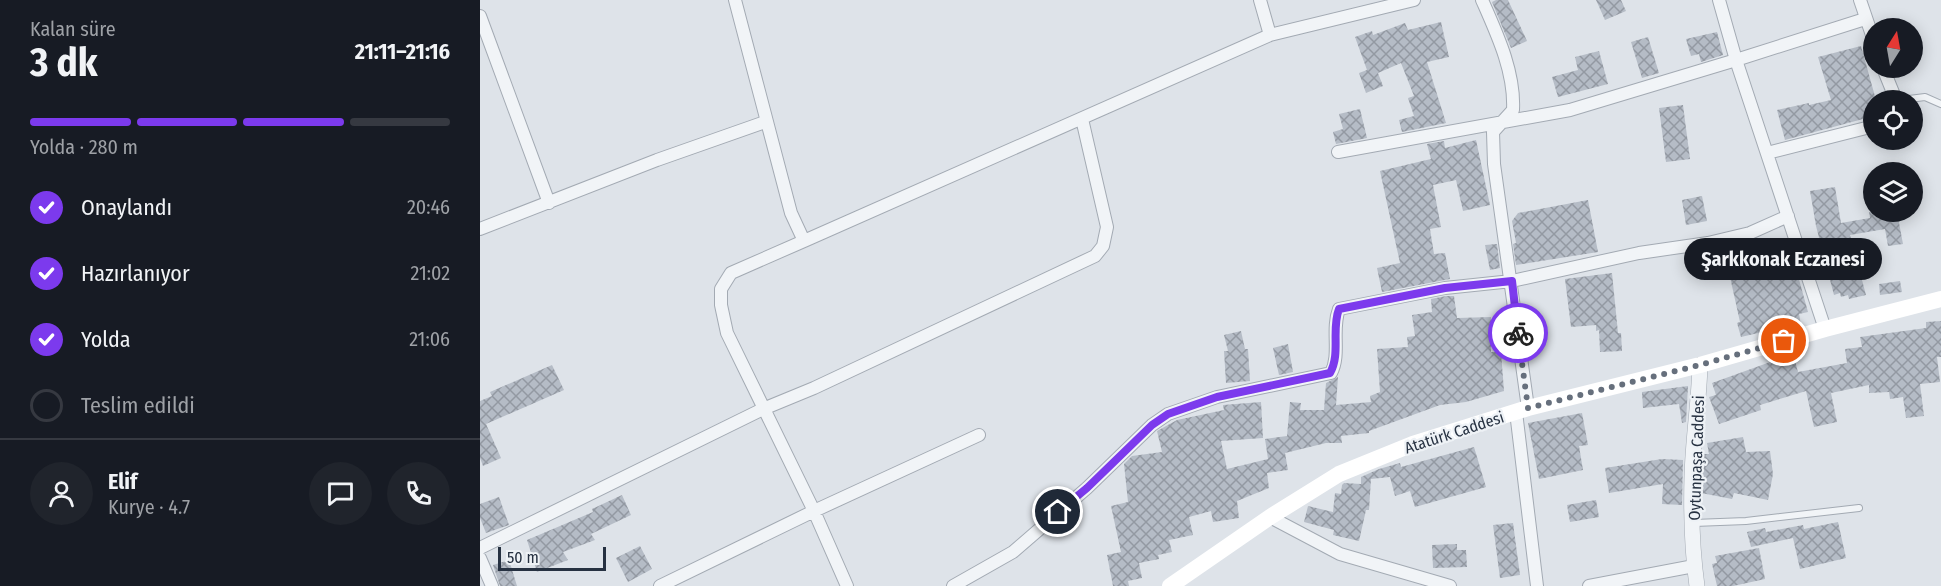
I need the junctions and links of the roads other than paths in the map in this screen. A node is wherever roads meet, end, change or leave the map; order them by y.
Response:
1 (735, 0) edge
2 (1260, 0) edge
3 (1414, 0) edge
4 (1482, 0) edge
5 (1719, 0) edge
6 (1860, 0) edge
7 (480, 16) edge
8 (1865, 18) edge
9 (1863, 19) edge
10 (1270, 35) junction
11 (1736, 60) junction
12 (1923, 98) edge
13 (1941, 104) edge
14 (1082, 119) junction
15 (1503, 121) junction
16 (765, 122) junction
17 (1863, 129) edge
18 (1338, 152) dead end
19 (1767, 153) junction
20 (549, 202) junction
21 (1788, 216) junction
22 (480, 229) edge
23 (804, 241) junction
24 (1512, 281) junction
25 (1941, 299) edge
26 (1825, 328) junction
27 (1700, 365) junction
28 (763, 409) junction
29 (1522, 410) junction
30 (979, 435) dead end
31 (1859, 508) dead end
32 (814, 511) junction
33 (1270, 517) junction
34 (1693, 523) junction
35 (480, 548) edge
36 (480, 558) edge
37 (1694, 566) junction
38 (492, 586) edge
39 (660, 586) edge
40 (847, 586) edge
41 (953, 586) edge
42 (1170, 586) edge
43 (1450, 586) edge
44 (1537, 586) edge
45 (1589, 586) edge
46 (1697, 586) edge

1 - 16 street
2 - 10 street
3 - 10 street
4 - 15 street
5 - 11 street
6 - 8 street
7 - 20 street
9 - 11 street
10 - 14 street
11 - 15 street
11 - 19 street
12 - 13 lane
14 - 23 street
14 - 28 street
15 - 18 street
15 - 24 street
16 - 20 street
16 - 23 street
17 - 19 street
19 - 21 street
20 - 22 street
21 - 24 street
21 - 26 street
23 - 28 street
24 - 29 street
24 - 41 street
25 - 26 main road, Atatürk Caddesi
26 - 27 main road, Atatürk Caddesi
27 - 29 main road, Atatürk Caddesi
27 - 34 street, Oytunpaşa Caddesi
28 - 32 street
28 - 35 street
29 - 33 main road, Atatürk Caddesi
29 - 44 street
30 - 32 street
31 - 34 lane
32 - 39 street
32 - 40 street
33 - 42 main road, Atatürk Caddesi
33 - 43 street
34 - 37 street, Oytunpaşa Caddesi
36 - 38 street
37 - 45 street
37 - 46 street, Oytunpaşa Caddesi

